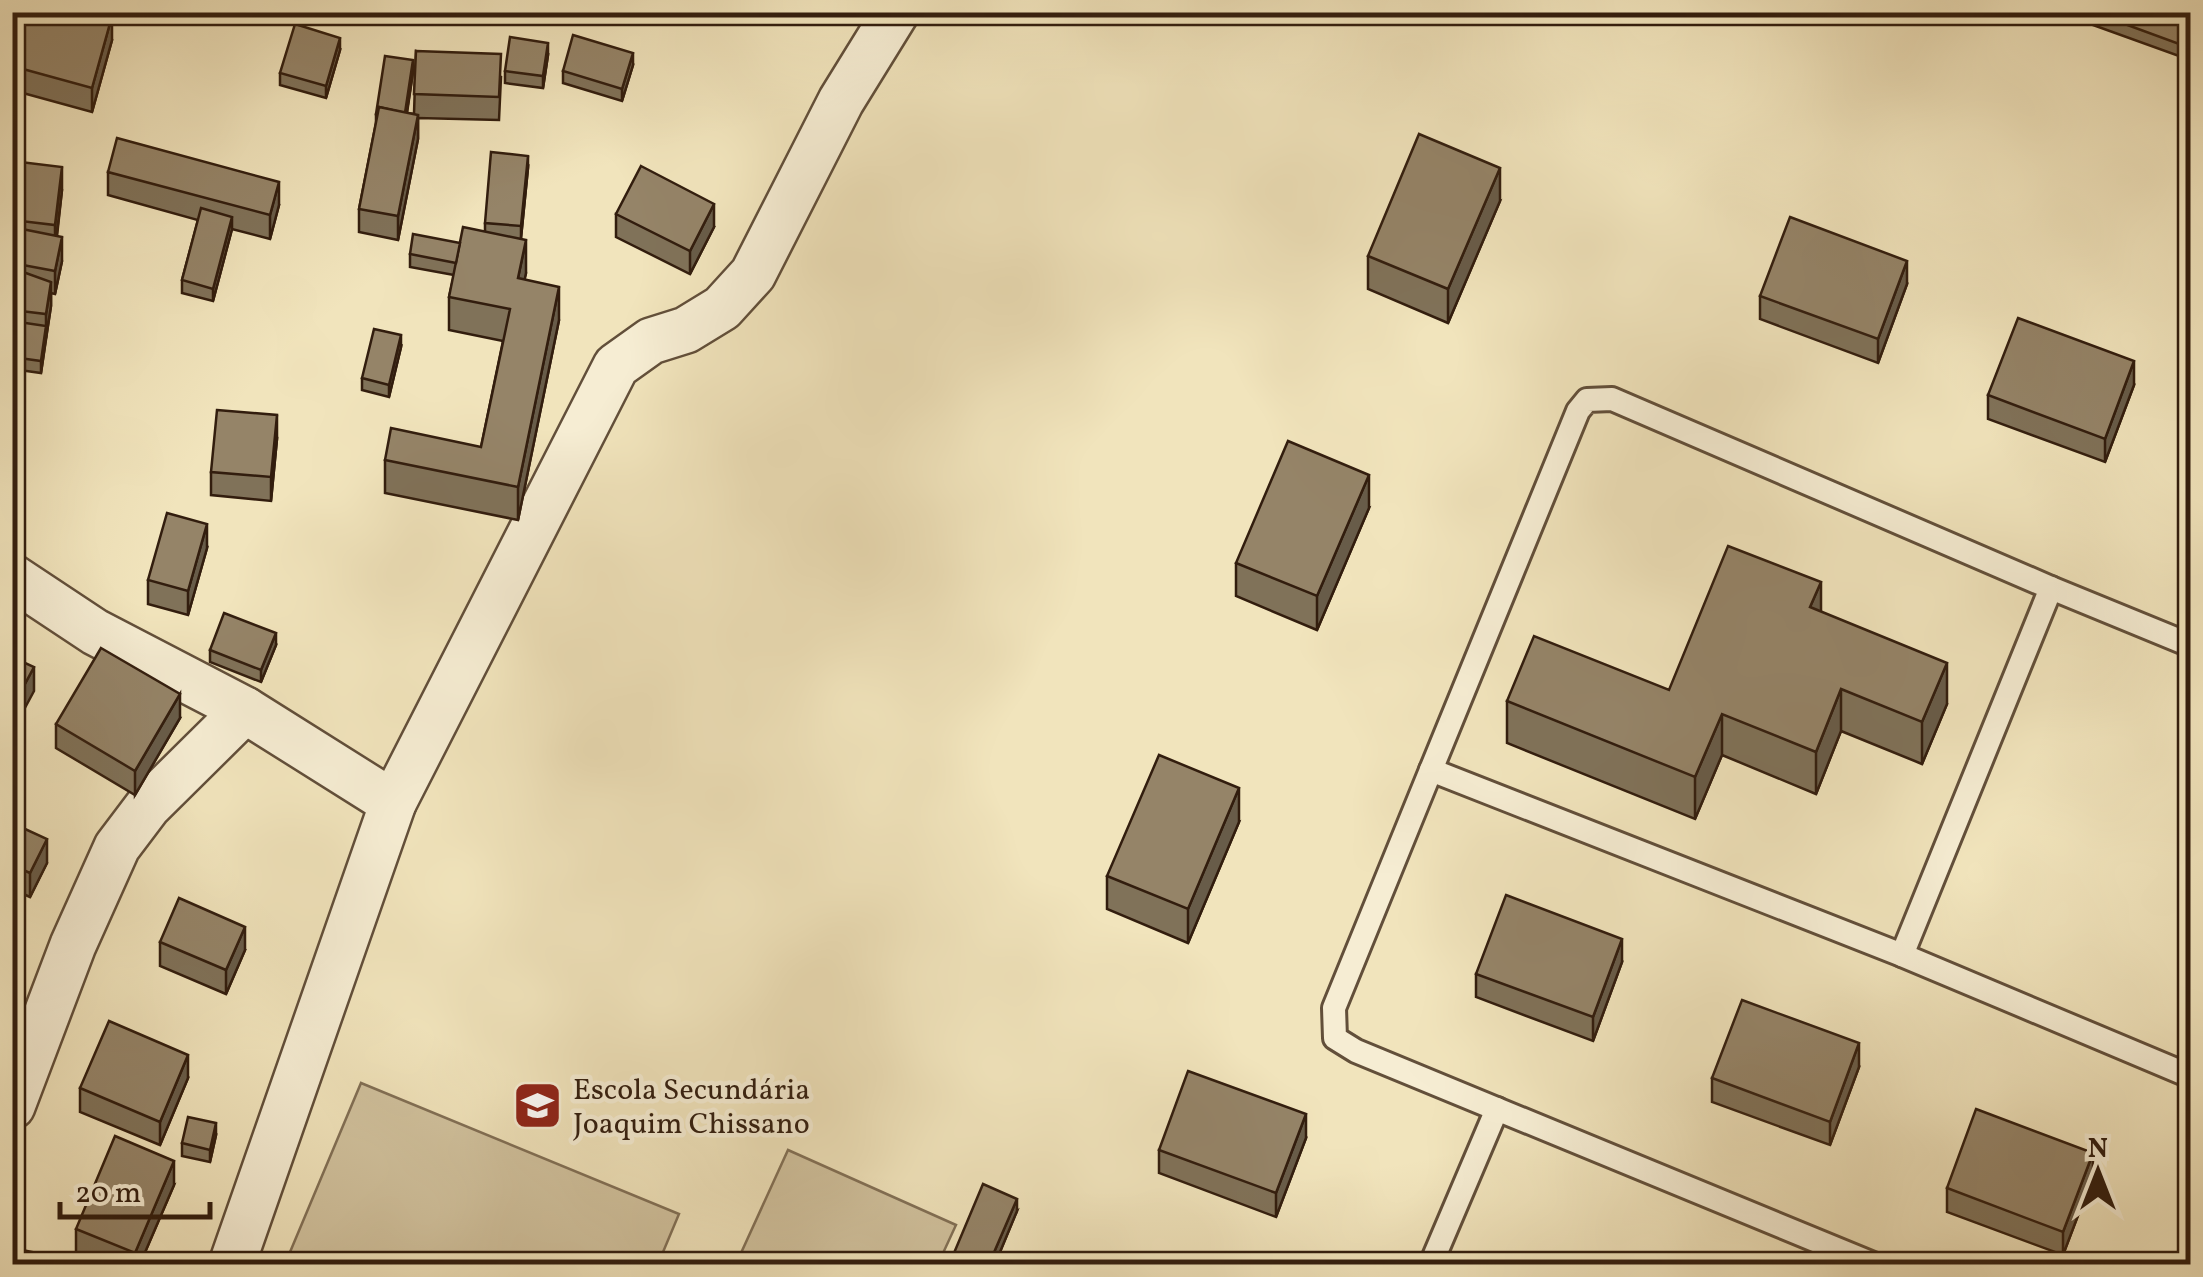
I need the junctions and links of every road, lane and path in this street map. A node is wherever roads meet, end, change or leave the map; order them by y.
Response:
1 (896, 12) edge
2 (12, 577) edge
3 (2051, 588) junction
4 (2190, 645) edge
5 (245, 710) junction
6 (1432, 770) junction
7 (393, 803) junction
8 (1902, 954) junction
9 (2190, 1076) edge
10 (12, 1106) edge
11 (1496, 1110) junction
12 (232, 1264) edge
13 (1431, 1264) edge
14 (1873, 1264) edge

1 - 7 street
2 - 5 street
3 - 4 lane
3 - 6 lane
3 - 8 lane
5 - 7 street
5 - 10 street
6 - 8 lane
6 - 11 lane
7 - 12 street
8 - 9 lane
11 - 13 lane
11 - 14 lane

